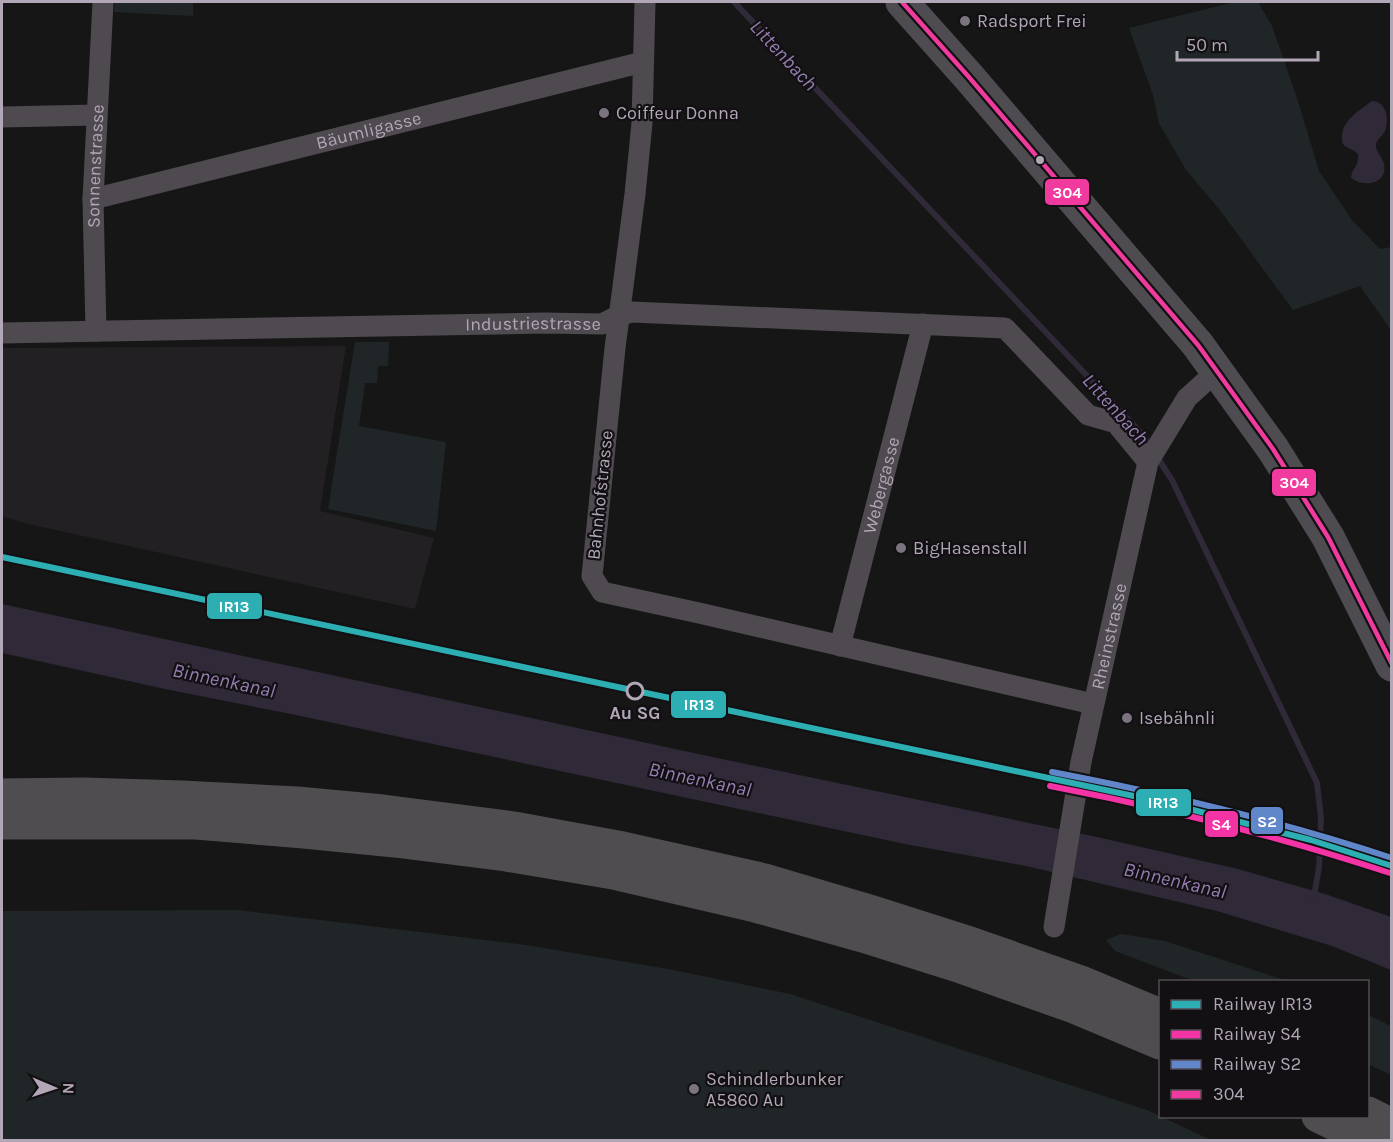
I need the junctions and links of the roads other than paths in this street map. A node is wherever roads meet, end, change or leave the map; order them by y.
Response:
1 (103, 2) edge
2 (645, 2) edge
3 (902, 2) edge
4 (643, 62) junction
5 (96, 116) junction
6 (2, 117) edge
7 (93, 199) junction
8 (620, 315) junction
9 (923, 324) junction
10 (96, 331) junction
11 (2, 333) edge
12 (1217, 371) junction
13 (1148, 462) junction
14 (840, 646) junction
15 (1392, 664) edge
16 (1093, 704) junction
17 (5, 817) edge
18 (1055, 918) dead end
19 (1159, 1014) edge
20 (1159, 1042) edge
21 (1369, 1114) edge
22 (1322, 1118) edge
23 (1392, 1125) edge
24 (1368, 1140) edge

1 - 5 street, Sonnenstrasse
2 - 4 street, Bahnhofstrasse
3 - 12 main road
4 - 7 street, Bäumligasse
4 - 8 street, Bahnhofstrasse
5 - 6 street
5 - 7 street, Sonnenstrasse
7 - 10 street, Sonnenstrasse
8 - 9 street, Industriestrasse
8 - 10 street, Industriestrasse
8 - 14 street, Bahnhofstrasse
9 - 13 street, Industriestrasse
9 - 14 street, Webergasse
10 - 11 street, Industriestrasse
12 - 13 street, Rheinstrasse
12 - 15 main road
13 - 16 street, Rheinstrasse
14 - 16 street, Bahnhofstrasse
16 - 18 street, Rheinstrasse
17 - 19 highway
17 - 20 highway
21 - 23 highway
22 - 24 highway

